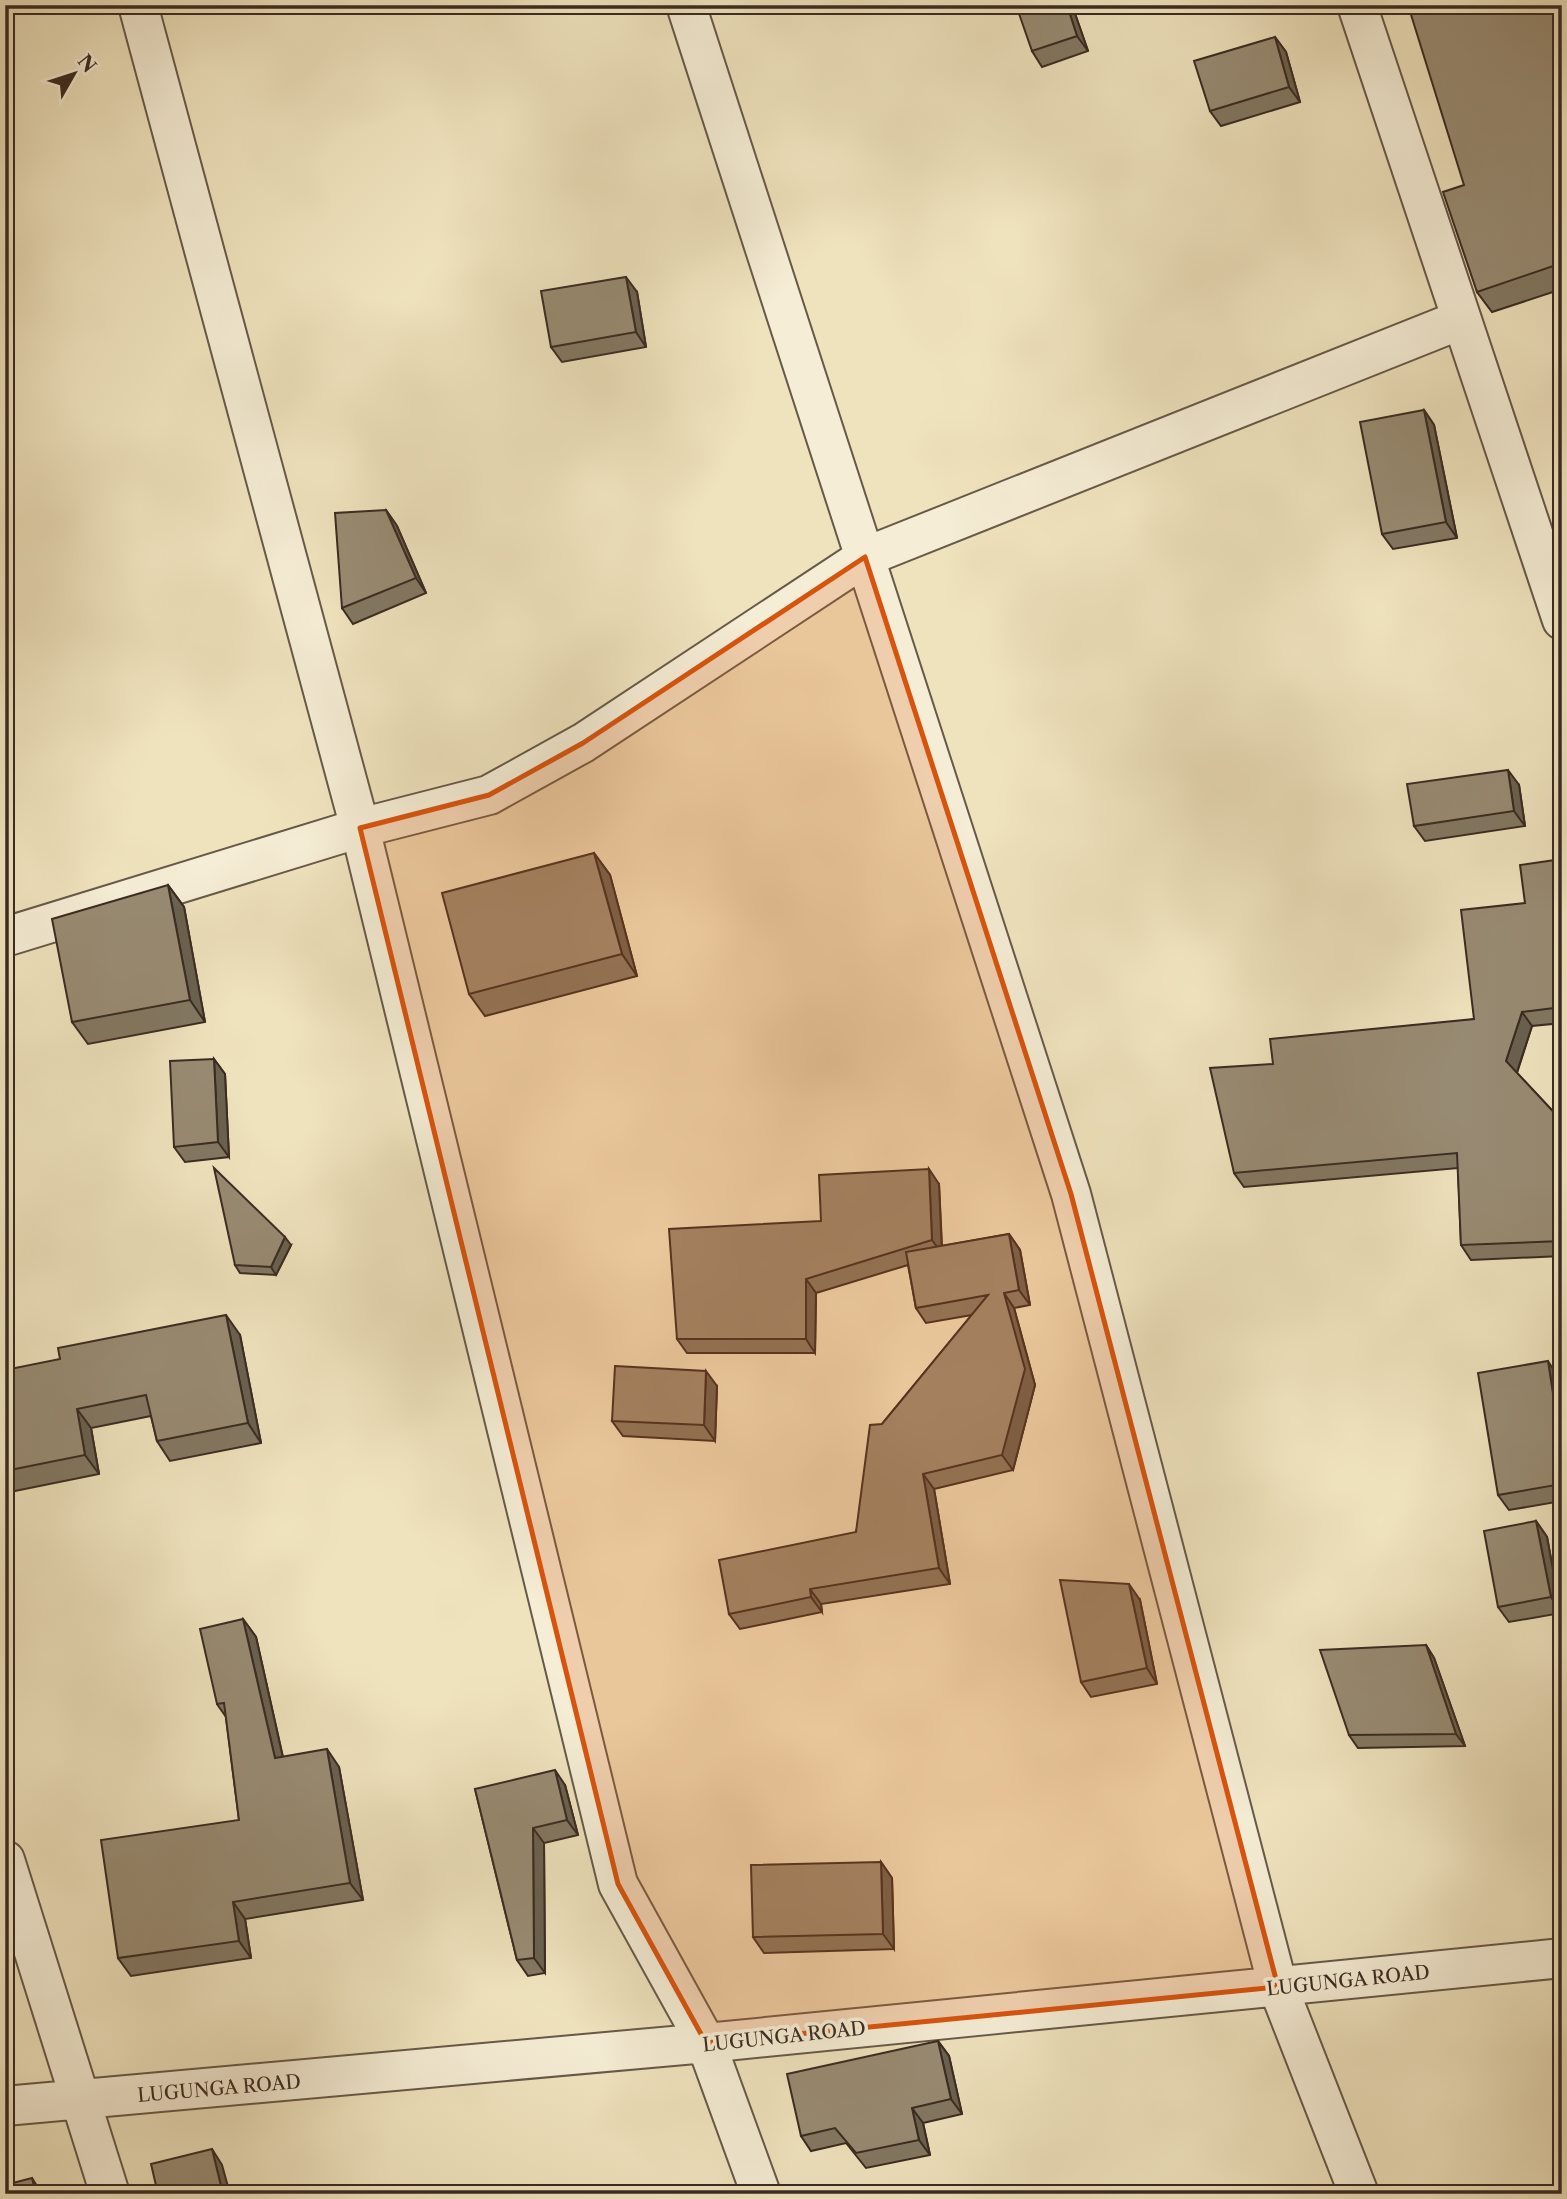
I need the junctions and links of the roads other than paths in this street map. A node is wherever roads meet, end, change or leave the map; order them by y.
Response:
1 (138, 5) edge
2 (686, 5) edge
3 (1357, 5) edge
4 (1460, 320) junction
5 (865, 557) junction
6 (1562, 620) edge
7 (360, 828) junction
8 (5, 937) edge
9 (5, 1860) edge
10 (1562, 1958) edge
11 (1278, 1987) junction
12 (706, 2043) junction
13 (81, 2101) junction
14 (5, 2106) edge
15 (110, 2194) edge
16 (761, 2194) edge
17 (1359, 2194) edge

1 - 7 street
2 - 5 street
3 - 4 street
4 - 5 street
4 - 6 street
5 - 7 street
5 - 11 street
7 - 8 street
7 - 12 street
9 - 13 street
10 - 11 street, LUGUNGA ROAD
11 - 12 street, LUGUNGA ROAD
11 - 17 street
12 - 13 street, LUGUNGA ROAD
12 - 16 street
13 - 14 street, LUGUNGA ROAD
13 - 15 street

